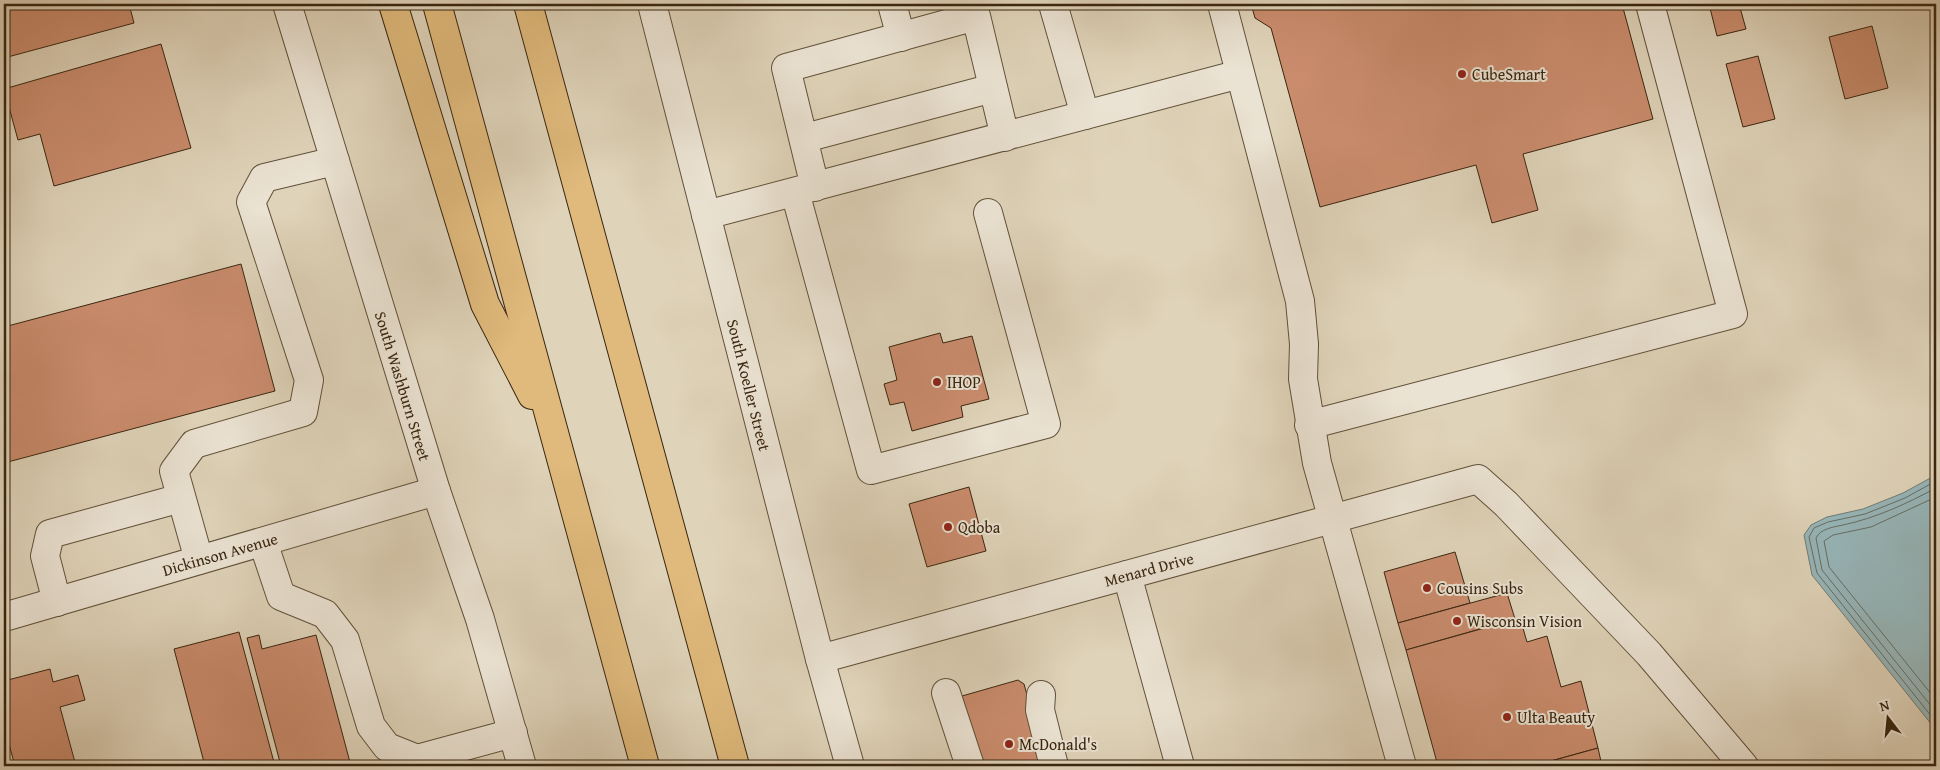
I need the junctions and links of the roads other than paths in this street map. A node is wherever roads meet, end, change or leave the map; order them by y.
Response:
1 (287, 4) edge
2 (393, 4) edge
3 (437, 4) edge
4 (528, 4) edge
5 (652, 4) edge
6 (892, 4) edge
7 (1053, 4) edge
8 (1222, 4) edge
9 (1650, 4) edge
10 (975, 10) edge
11 (901, 37) junction
12 (1240, 74) junction
13 (993, 88) junction
14 (1084, 115) junction
15 (1005, 136) junction
16 (805, 138) junction
17 (334, 161) junction
18 (805, 189) junction
19 (988, 214) dead end
20 (706, 216) junction
21 (1309, 425) junction
22 (557, 445) junction
23 (436, 491) junction
24 (182, 498) junction
25 (1332, 519) junction
26 (263, 542) junction
27 (199, 560) junction
28 (1127, 575) junction
29 (57, 602) junction
30 (4, 617) edge
31 (820, 659) junction
32 (946, 694) dead end
33 (1041, 695) dead end
34 (512, 733) junction
35 (522, 766) edge
36 (645, 766) edge
37 (735, 766) edge
38 (850, 766) edge
39 (970, 766) edge
40 (1054, 766) edge
41 (1180, 766) edge
42 (1402, 766) edge
43 (1744, 766) edge

1 - 17 street, South Washburn Street
2 - 22 highway
3 - 22 highway
4 - 37 highway
5 - 20 street, South Koeller Street
6 - 11 street
7 - 14 street
8 - 12 street
9 - 21 street
10 - 11 street
10 - 13 street
11 - 16 street
12 - 14 street
12 - 21 street
13 - 15 street
13 - 16 street
14 - 15 street
15 - 18 street
16 - 18 street
17 - 23 street, South Washburn Street
17 - 24 street
18 - 19 street
18 - 20 street
20 - 31 street, South Koeller Street
21 - 25 street
22 - 36 highway
23 - 26 street, Dickinson Avenue
23 - 34 street, South Washburn Street
24 - 27 street
24 - 29 street
25 - 28 street, Menard Drive
25 - 42 street
25 - 43 street, Menard Drive
26 - 27 street, Dickinson Avenue
26 - 34 street
27 - 29 street, Dickinson Avenue
28 - 31 street, Menard Drive
28 - 41 street
29 - 30 street, Dickinson Avenue
31 - 38 street, South Koeller Street
32 - 39 street
33 - 40 street
34 - 35 street, South Washburn Street

